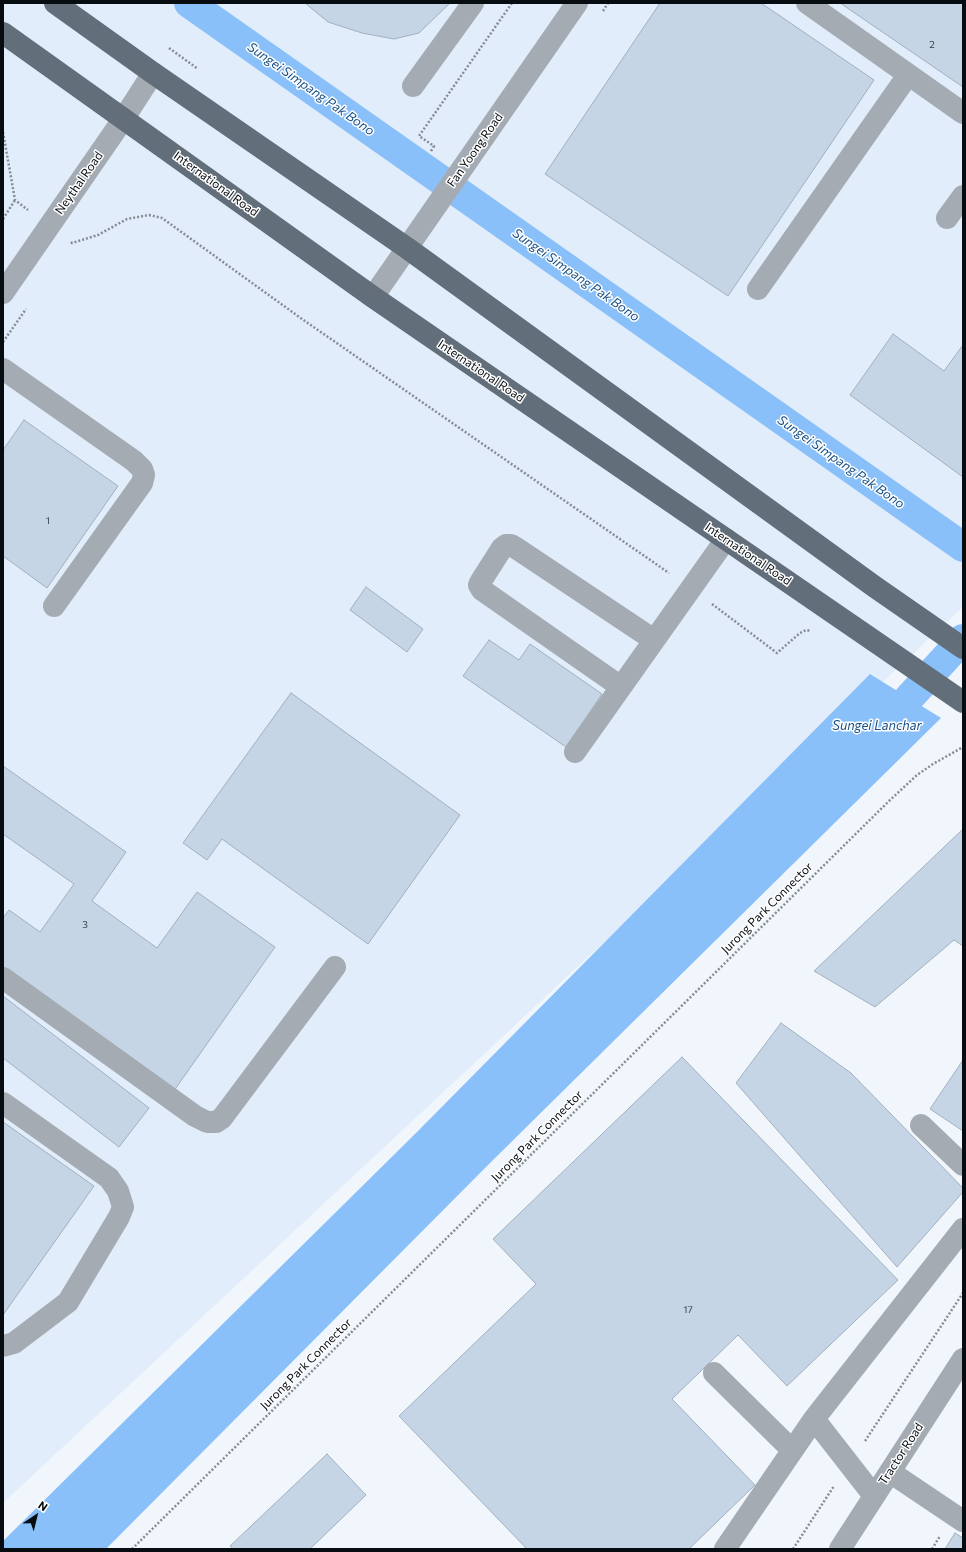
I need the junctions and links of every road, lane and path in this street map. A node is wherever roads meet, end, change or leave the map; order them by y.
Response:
1 (54, 3) edge
2 (473, 3) edge
3 (512, 3) edge
4 (577, 3) edge
5 (807, 3) edge
6 (3, 33) edge
7 (153, 73) junction
8 (908, 75) junction
9 (413, 86) dead end
10 (963, 113) edge
11 (124, 118) junction
12 (3, 132) edge
13 (431, 151) dead end
14 (963, 196) edge
15 (15, 200) junction
16 (947, 218) dead end
17 (3, 219) edge
18 (49, 227) junction
19 (407, 248) junction
20 (758, 289) dead end
21 (3, 292) edge
22 (373, 297) junction
23 (3, 369) edge
24 (726, 539) junction
25 (691, 588) junction
26 (54, 606) dead end
27 (818, 632) dead end
28 (654, 640) junction
29 (963, 648) edge
30 (621, 687) junction
31 (963, 702) edge
32 (963, 747) edge
33 (575, 752) dead end
34 (335, 967) dead end
35 (3, 978) edge
36 (3, 1103) edge
37 (921, 1126) dead end
38 (963, 1164) edge
39 (963, 1229) edge
40 (963, 1293) edge
41 (3, 1346) edge
42 (963, 1360) edge
43 (714, 1374) dead end
44 (814, 1418) junction
45 (792, 1450) junction
46 (849, 1463) junction
47 (890, 1472) junction
48 (874, 1496) junction
49 (963, 1521) edge
50 (132, 1549) edge
51 (725, 1549) edge
52 (793, 1549) edge
53 (840, 1549) edge

1 - 7 main road
2 - 9 street
3 - 13 path
4 - 19 street, Fan Yoong Road
5 - 8 street
6 - 11 main road, International Road
7 - 11 street, Neythal Road
7 - 19 main road
8 - 10 street
8 - 20 street
11 - 18 street, Neythal Road
11 - 22 main road, International Road
12 - 15 path
14 - 16 street
15 - 17 path
15 - 18 path
18 - 21 street, Neythal Road
18 - 25 path
19 - 22 street, Fan Yoong Road
19 - 29 main road
22 - 24 main road, International Road
23 - 26 street
24 - 25 street
24 - 31 main road, International Road
25 - 27 path
25 - 28 street
28 - 30 street
28 - 30 street
30 - 33 street
32 - 50 path, Jurong Park Connector
34 - 35 street
36 - 41 street
37 - 38 street
39 - 44 street
40 - 46 path
42 - 47 street, Tractor Road
43 - 45 street
44 - 45 street
44 - 46 street
45 - 51 street
46 - 48 street
46 - 52 path
47 - 48 street, Tractor Road
47 - 49 street
48 - 53 street, Tractor Road

